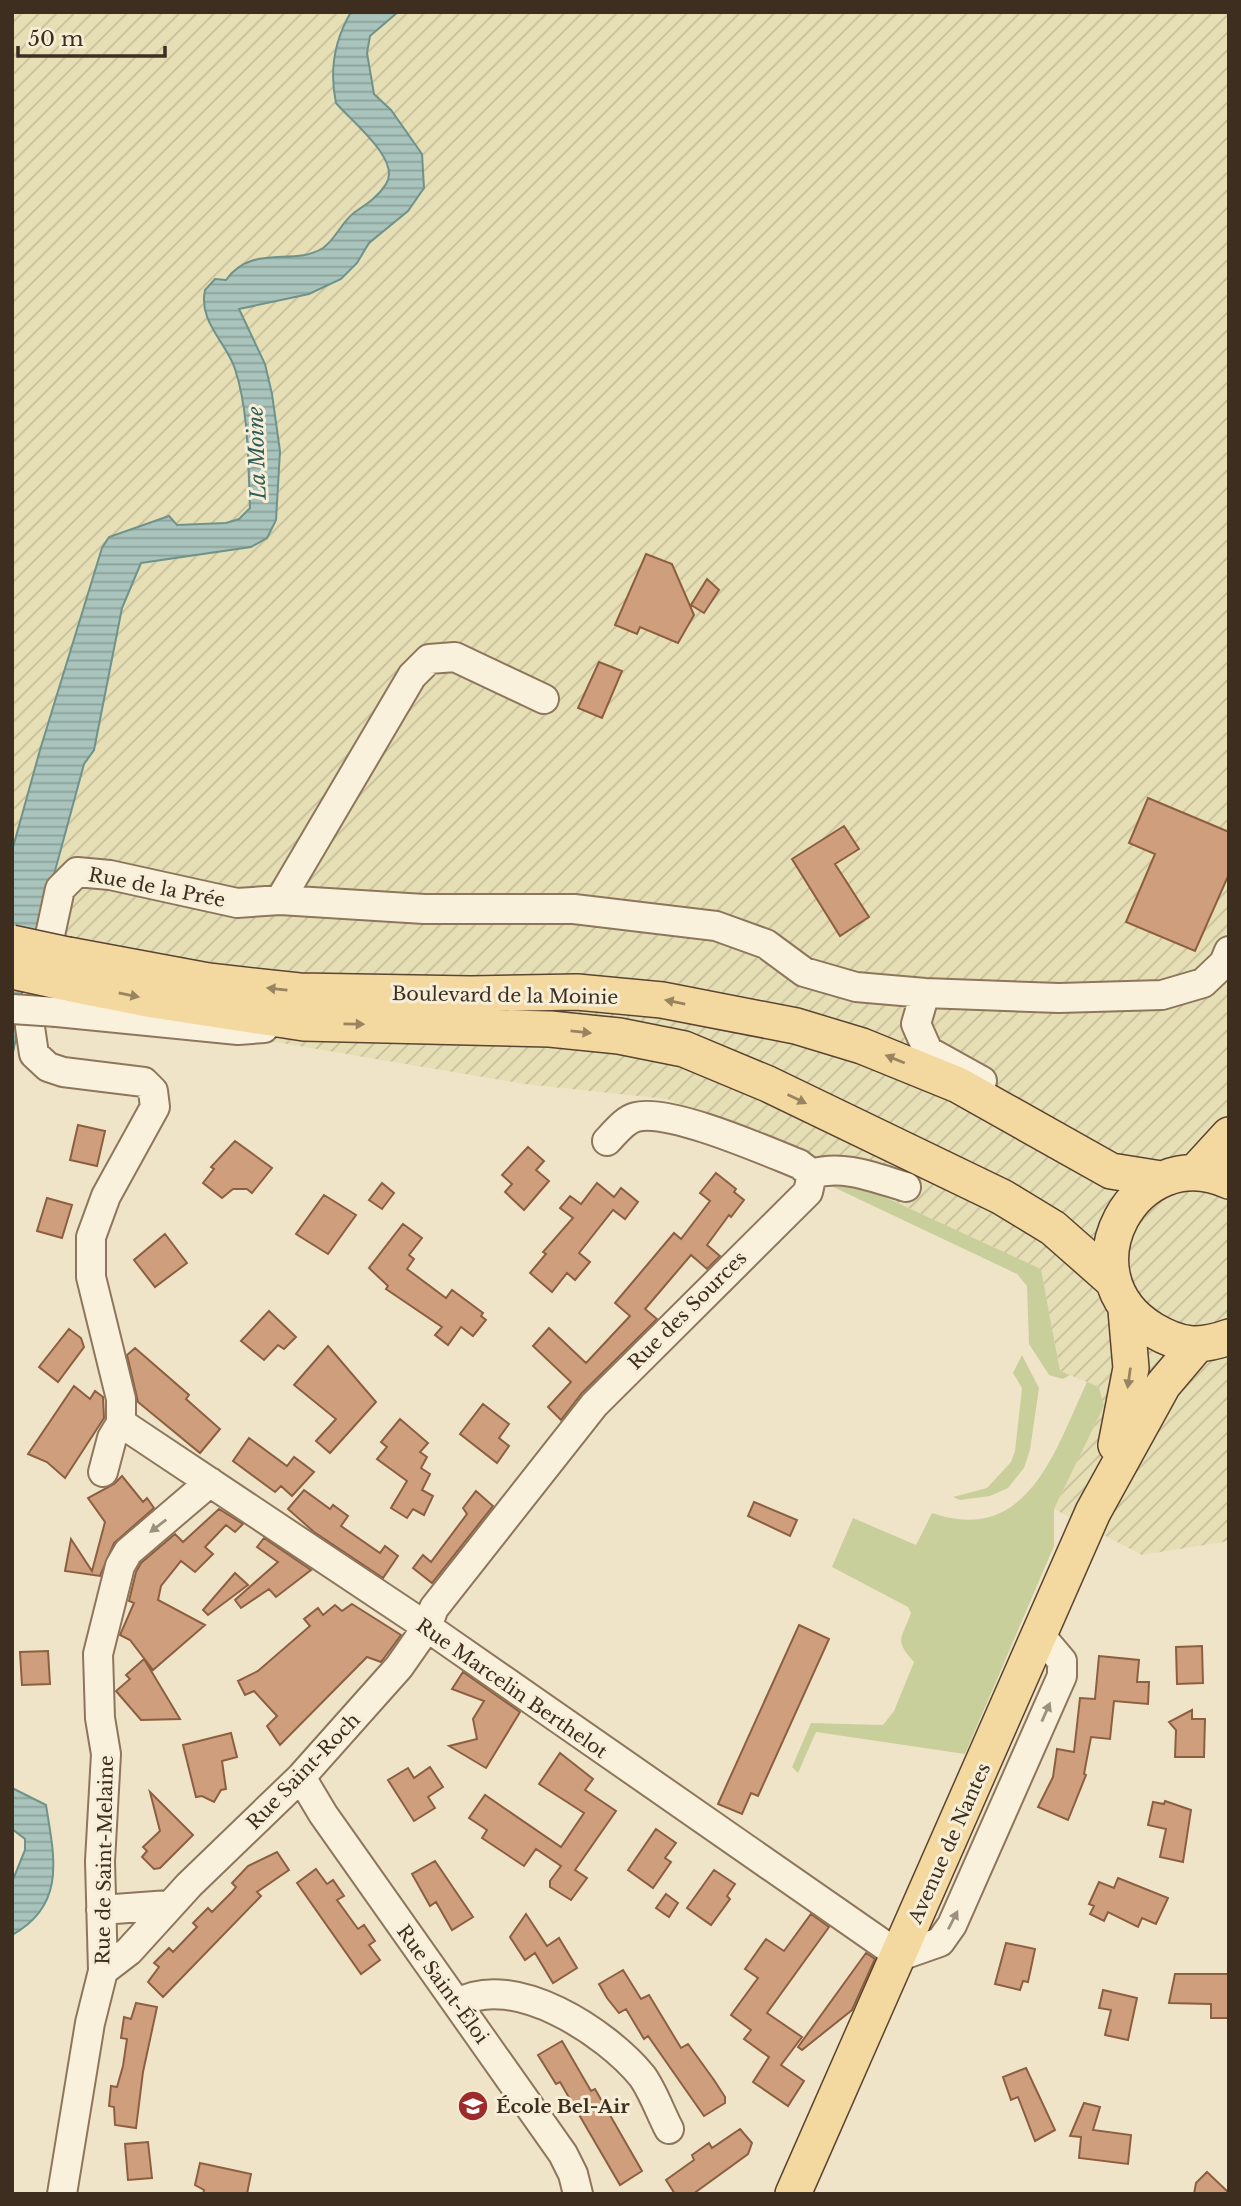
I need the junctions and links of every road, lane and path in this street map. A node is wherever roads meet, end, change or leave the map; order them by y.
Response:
1 (544, 699) dead end
2 (279, 900) junction
3 (12, 943) edge
4 (1229, 951) edge
5 (12, 971) edge
6 (62, 983) junction
7 (925, 993) junction
8 (12, 1009) edge
9 (1044, 1132) junction
10 (1229, 1135) edge
11 (607, 1141) dead end
12 (1196, 1171) junction
13 (812, 1174) junction
14 (1161, 1179) junction
15 (1229, 1181) edge
16 (906, 1187) dead end
17 (1119, 1295) junction
18 (1212, 1342) edge
19 (121, 1423) junction
20 (103, 1472) dead end
21 (210, 1482) junction
22 (1103, 1492) junction
23 (427, 1628) junction
24 (301, 1777) junction
25 (169, 1905) junction
26 (102, 1910) junction
27 (139, 1942) junction
28 (900, 1956) junction
29 (103, 1971) junction
30 (458, 2003) junction
31 (669, 2129) dead end
32 (68, 2193) edge
33 (578, 2194) edge
34 (793, 2194) edge

1 - 2 street
2 - 7 street
2 - 19 street, Rue de la Prée
3 - 6 main road, bridge
4 - 7 street
5 - 6 main road, bridge
6 - 8 street, bridge
9 -> 6 main road, Boulevard de la Moinie
6 -> 17 main road, Boulevard de la Moinie
7 - 9 street
9 - 14 main road, Boulevard de la Moinie
10 - 12 main road
11 - 13 street
12 - 14 main road
12 - 15 main road
13 - 16 street
13 - 23 street, Rue des Sources
14 - 17 main road, Avenue de Nantes
17 - 18 main road, Boulevard de la Moinie
17 -> 22 main road, Avenue de Nantes
18 - 22 main road, Avenue de Nantes
19 - 20 street
19 - 21 street, Rue Marcelin Berthelot
21 - 23 street, Rue Marcelin Berthelot
21 -> 26 street, Rue de Saint-Melaine
22 - 28 main road, Avenue de Nantes
23 - 24 street, Rue Saint-Roch
23 - 28 street, Rue Marcelin Berthelot
24 - 25 street, Rue Saint-Roch
24 - 30 street, Rue Saint-Éloi
25 - 26 street
25 - 27 street, Rue Saint-Roch
26 - 27 street
26 - 29 street, Rue de Saint-Melaine
27 - 29 street, Rue Saint-Roch
28 - 34 main road, Avenue de Nantes
29 - 32 street, Rue de Saint-Melaine
30 - 31 street
30 - 33 street, Rue Saint-Éloi

